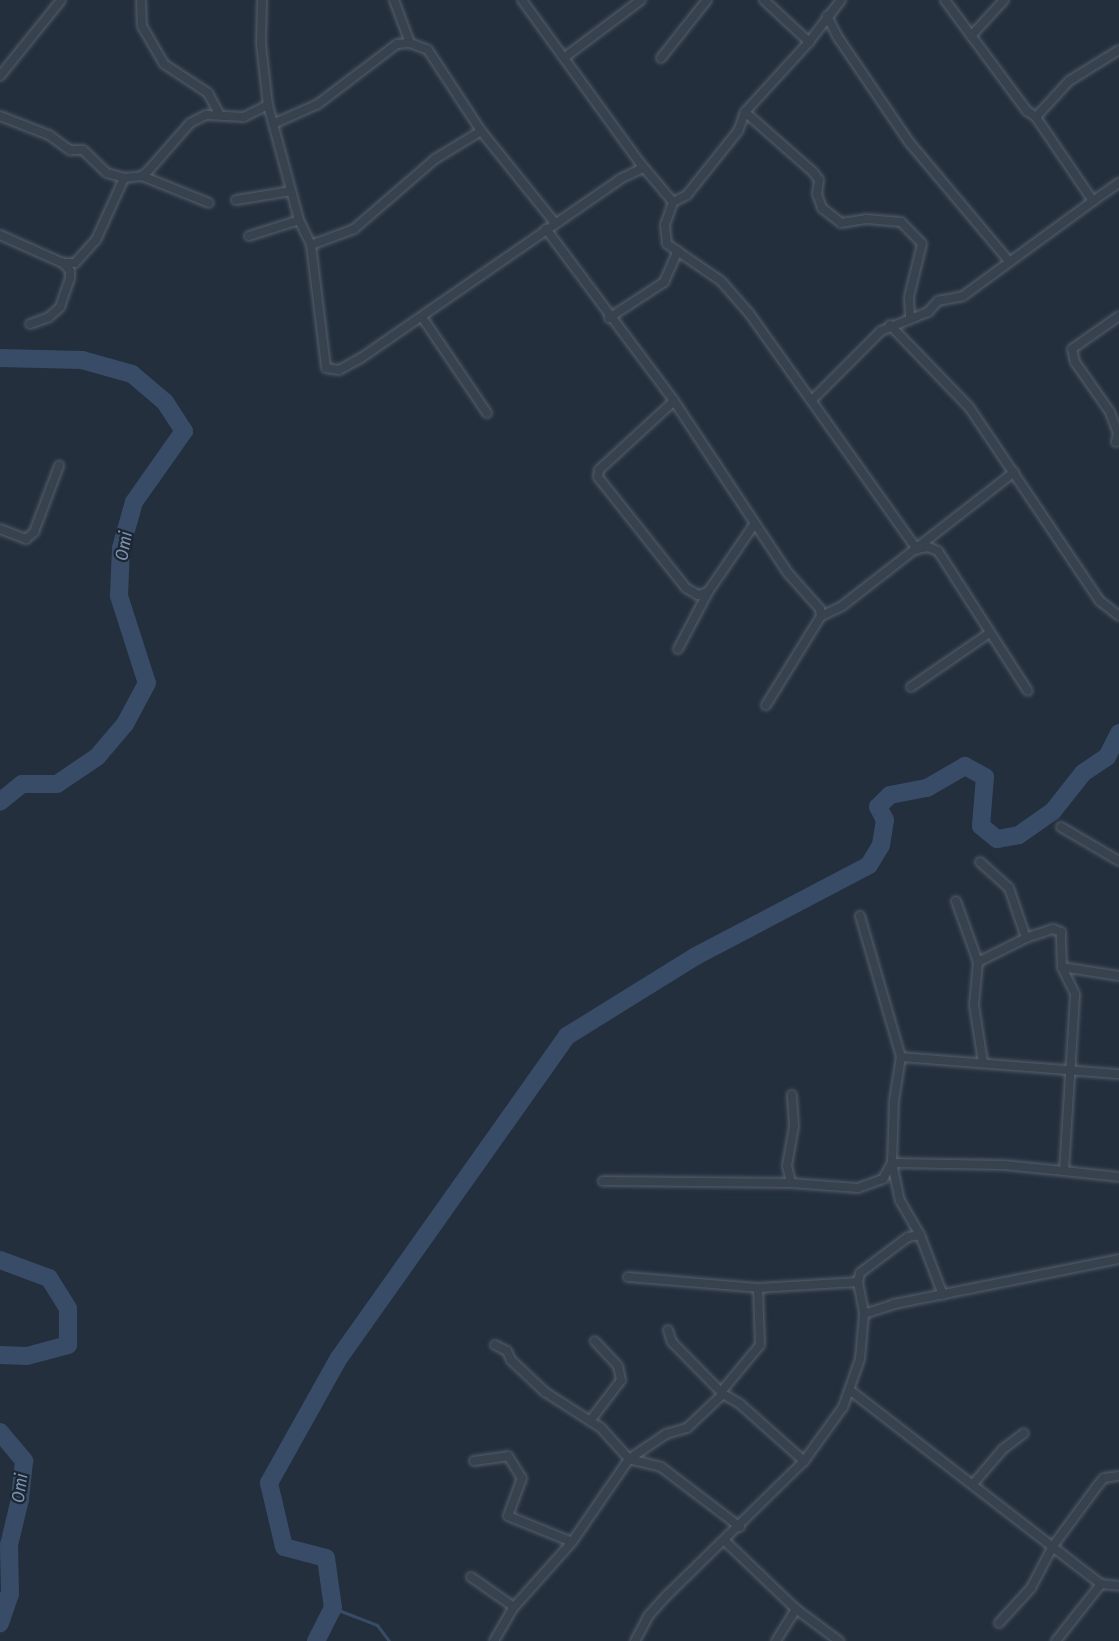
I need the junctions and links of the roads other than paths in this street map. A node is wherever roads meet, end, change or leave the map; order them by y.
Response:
1 (61, 0) edge
2 (141, 0) edge
3 (262, 0) edge
4 (394, 0) edge
5 (522, 0) edge
6 (641, 0) edge
7 (707, 0) edge
8 (764, 0) edge
9 (841, 0) edge
10 (945, 0) edge
11 (1004, 0) edge
12 (827, 16) junction
13 (971, 36) junction
14 (809, 42) junction
15 (410, 43) junction
16 (1119, 50) edge
17 (565, 57) junction
18 (662, 58) dead end
19 (0, 76) edge
20 (268, 105) junction
21 (745, 112) junction
22 (219, 114) junction
23 (0, 116) edge
24 (1036, 117) junction
25 (273, 124) junction
26 (481, 131) junction
27 (640, 163) junction
28 (142, 176) junction
29 (124, 178) junction
30 (1119, 183) edge
31 (291, 191) junction
32 (236, 200) dead end
33 (1093, 201) junction
34 (673, 202) junction
35 (209, 203) dead end
36 (299, 220) junction
37 (555, 223) junction
38 (546, 229) junction
39 (0, 236) edge
40 (249, 236) dead end
41 (311, 244) junction
42 (678, 251) junction
43 (1008, 260) junction
44 (63, 263) junction
45 (1119, 316) edge
46 (422, 317) junction
47 (910, 317) junction
48 (609, 318) junction
49 (30, 324) dead end
50 (890, 325) junction
51 (813, 399) junction
52 (674, 401) junction
53 (487, 413) dead end
54 (1116, 442) dead end
55 (59, 466) dead end
56 (1014, 472) junction
57 (756, 524) junction
58 (0, 530) edge
59 (917, 549) junction
60 (708, 592) junction
61 (821, 616) junction
62 (1119, 616) edge
63 (988, 634) junction
64 (678, 649) dead end
65 (911, 687) dead end
66 (1028, 691) dead end
67 (766, 705) dead end
68 (1061, 827) dead end
69 (1119, 861) edge
70 (980, 862) dead end
71 (956, 901) dead end
72 (860, 916) dead end
73 (1026, 938) junction
74 (978, 962) junction
75 (1062, 967) junction
76 (1119, 976) edge
77 (901, 1057) junction
78 (983, 1062) junction
79 (1071, 1070) junction
80 (1119, 1074) edge
81 (792, 1095) dead end
82 (892, 1163) junction
83 (1064, 1172) junction
84 (1119, 1177) edge
85 (603, 1181) dead end
86 (791, 1183) junction
87 (920, 1235) junction
88 (1119, 1259) edge
89 (628, 1277) dead end
90 (858, 1282) junction
91 (758, 1288) junction
92 (943, 1294) junction
93 (864, 1314) junction
94 (668, 1330) dead end
95 (595, 1341) dead end
96 (495, 1345) dead end
97 (851, 1390) junction
98 (590, 1421) junction
99 (1024, 1433) dead end
100 (629, 1459) junction
101 (474, 1461) dead end
102 (804, 1461) junction
103 (1119, 1476) edge
104 (972, 1484) junction
105 (740, 1527) junction
106 (725, 1541) junction
107 (572, 1542) junction
108 (1053, 1546) junction
109 (471, 1576) dead end
110 (1101, 1584) junction
111 (1119, 1586) edge
112 (514, 1607) junction
113 (796, 1609) junction
114 (999, 1623) dead end
115 (494, 1641) edge
116 (634, 1641) edge
117 (776, 1641) edge
118 (839, 1641) edge
119 (1056, 1641) edge

1 - 19 street
2 - 22 street
3 - 20 street
4 - 15 street
5 - 17 street
6 - 17 street
7 - 18 street
8 - 14 street
9 - 12 street
10 - 13 street
11 - 13 street
12 - 14 street
12 - 43 street
13 - 24 street
14 - 21 street
15 - 25 street
15 - 26 street
16 - 24 street
17 - 27 street
20 - 22 street
20 - 25 street
21 - 34 street
21 - 47 street
22 - 28 street
23 - 29 street
24 - 33 street
25 - 31 street
26 - 37 street
26 - 41 street
27 - 34 street
27 - 37 street
28 - 29 street
28 - 35 street
29 - 44 street
30 - 33 street
31 - 32 street
31 - 36 street
33 - 43 street
34 - 42 street
36 - 40 street
36 - 41 street
37 - 38 street
38 - 46 street
38 - 48 street
39 - 44 street
41 - 46 street
42 - 48 street
42 - 51 street
43 - 47 street
44 - 49 street
45 - 54 street
46 - 53 street
47 - 50 street
48 - 52 street
50 - 51 street
50 - 56 street
51 - 59 street
52 - 57 street
52 - 60 street
55 - 58 street
56 - 59 street
56 - 62 street
57 - 60 street
57 - 61 street
59 - 61 street
59 - 63 street
60 - 64 street
61 - 67 street
63 - 65 street
63 - 66 street
68 - 69 street
70 - 73 street
71 - 74 street
72 - 77 street
73 - 74 street
73 - 75 street
74 - 78 street
75 - 76 street
75 - 79 street
77 - 78 street
77 - 82 street
78 - 79 street
79 - 80 street
79 - 83 street
81 - 86 street
82 - 83 street
82 - 86 street
82 - 87 street
83 - 84 street
85 - 86 street
87 - 90 street
87 - 92 street
88 - 92 street
89 - 91 street
90 - 91 street
90 - 93 street
91 - 94 street
92 - 93 street
93 - 97 street
95 - 98 street
96 - 98 street
97 - 102 street
97 - 104 street
98 - 100 street
99 - 104 street
100 - 102 street
100 - 105 street
100 - 107 street
101 - 107 street
102 - 105 street
103 - 108 street
104 - 108 street
105 - 106 street
106 - 113 street
106 - 116 street
107 - 112 street
108 - 110 street
108 - 114 street
109 - 112 street
110 - 111 street
110 - 119 street
112 - 115 street
113 - 117 street
113 - 118 street

